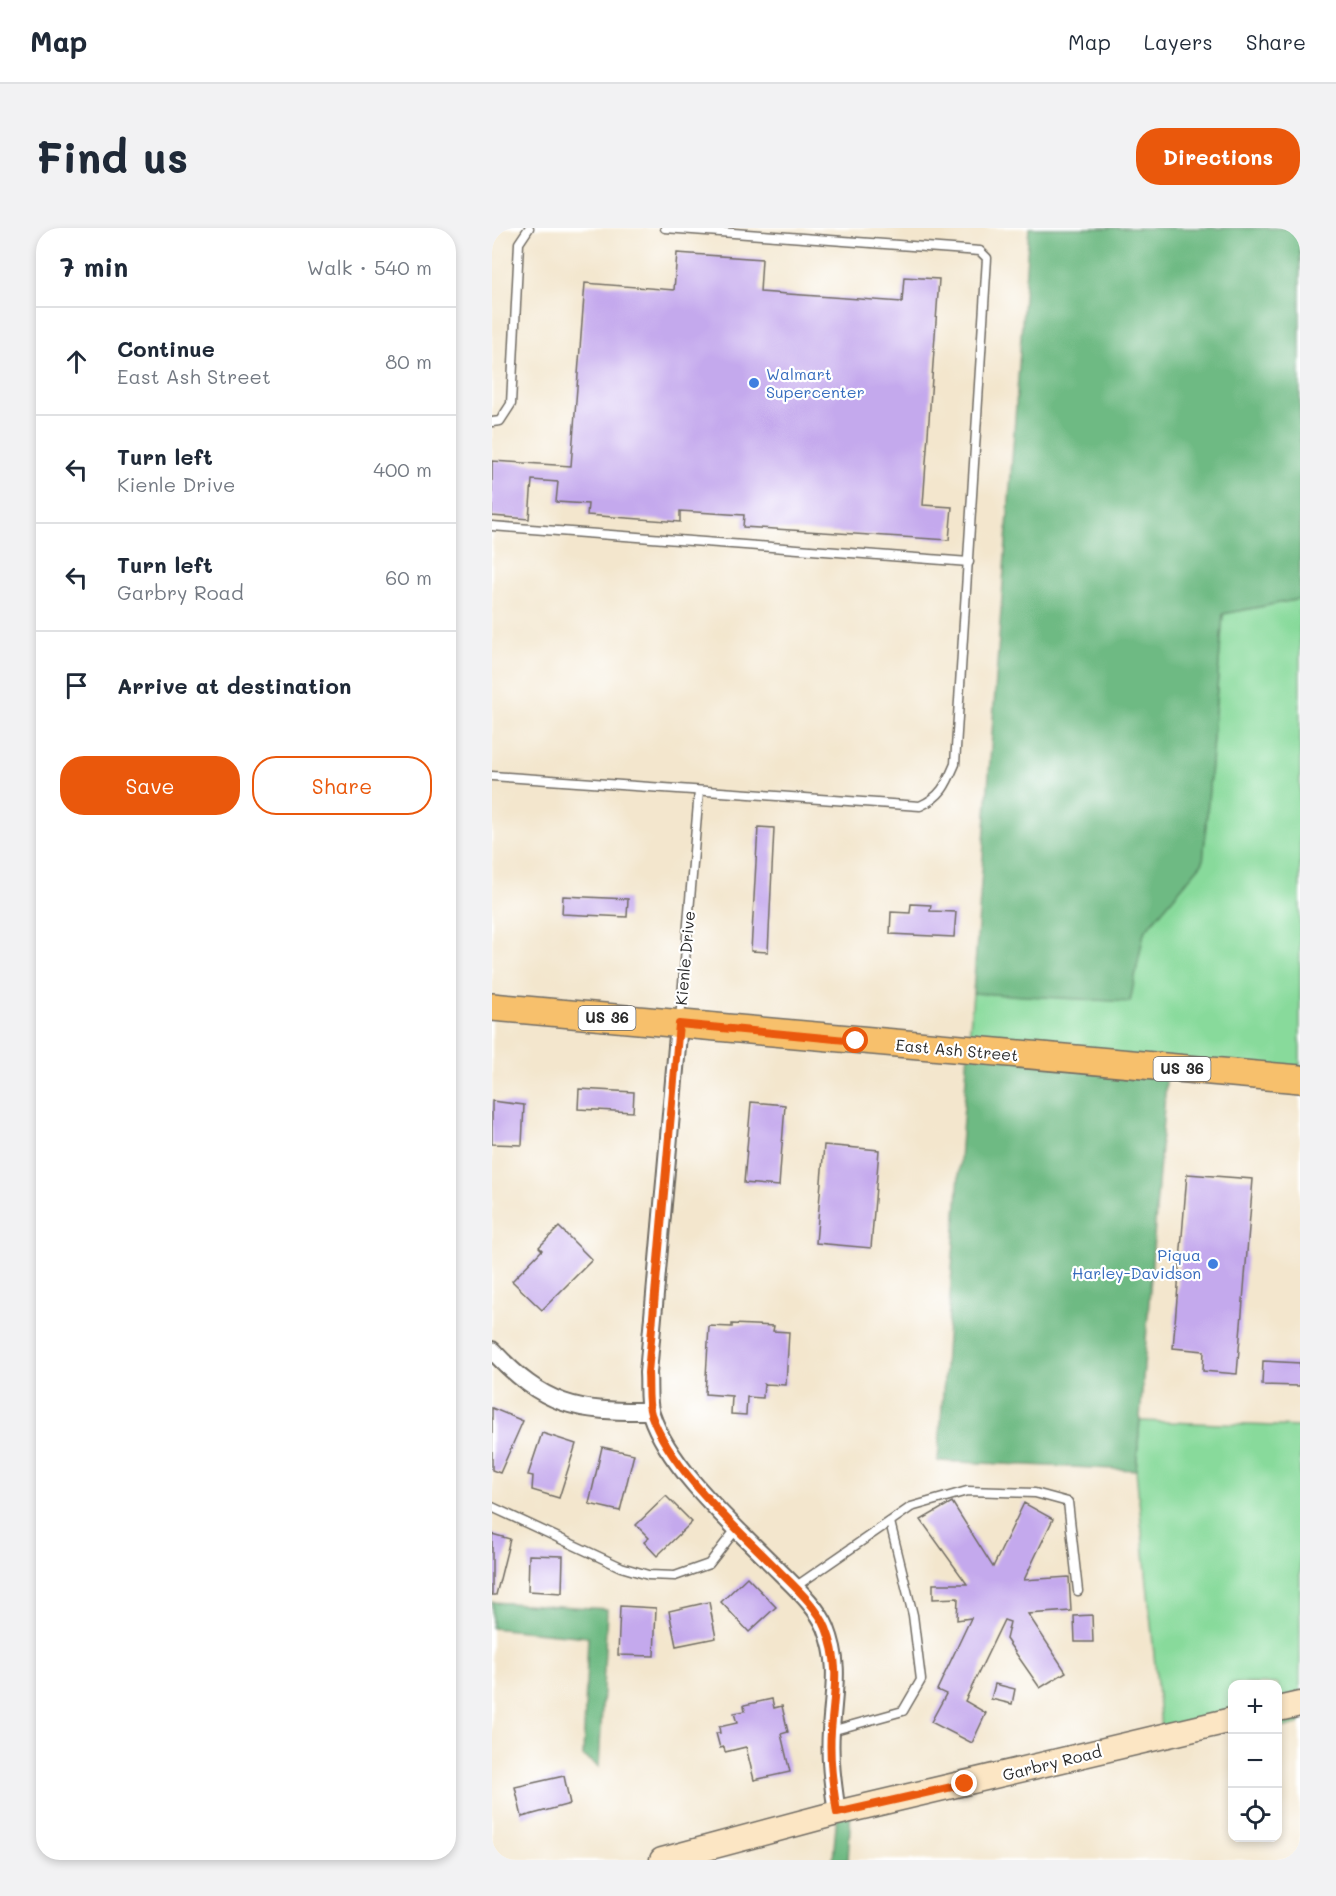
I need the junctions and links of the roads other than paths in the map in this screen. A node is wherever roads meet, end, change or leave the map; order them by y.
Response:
1 (529, 228) edge
2 (665, 228) edge
3 (492, 422) edge
4 (492, 526) edge
5 (969, 562) junction
6 (492, 776) edge
7 (699, 791) junction
8 (492, 1008) edge
9 (679, 1024) junction
10 (1300, 1079) edge
11 (492, 1350) edge
12 (650, 1411) junction
13 (492, 1507) edge
14 (890, 1522) junction
15 (737, 1527) junction
16 (795, 1587) junction
17 (1078, 1591) dead end
18 (1300, 1704) edge
19 (1282, 1708) edge
20 (1228, 1721) edge
21 (831, 1731) junction
22 (837, 1813) junction
23 (662, 1860) edge

1 - 3 lane
2 - 5 lane
4 - 5 lane
5 - 7 lane
6 - 7 lane
7 - 9 lane, Kienle Drive
8 - 9 main road, East Ash Street / US 36
9 - 10 main road, East Ash Street / US 36
9 - 12 street, Kienle Drive
11 - 12 street
12 - 15 street, Kienle Drive
13 - 15 lane
14 - 16 lane
14 - 17 lane
14 - 21 lane
15 - 16 street, Kienle Drive
16 - 21 street, Kienle Drive
18 - 19 street
20 - 22 street, Garbry Road
21 - 22 street, Kienle Drive
22 - 23 street, Garbry Road

